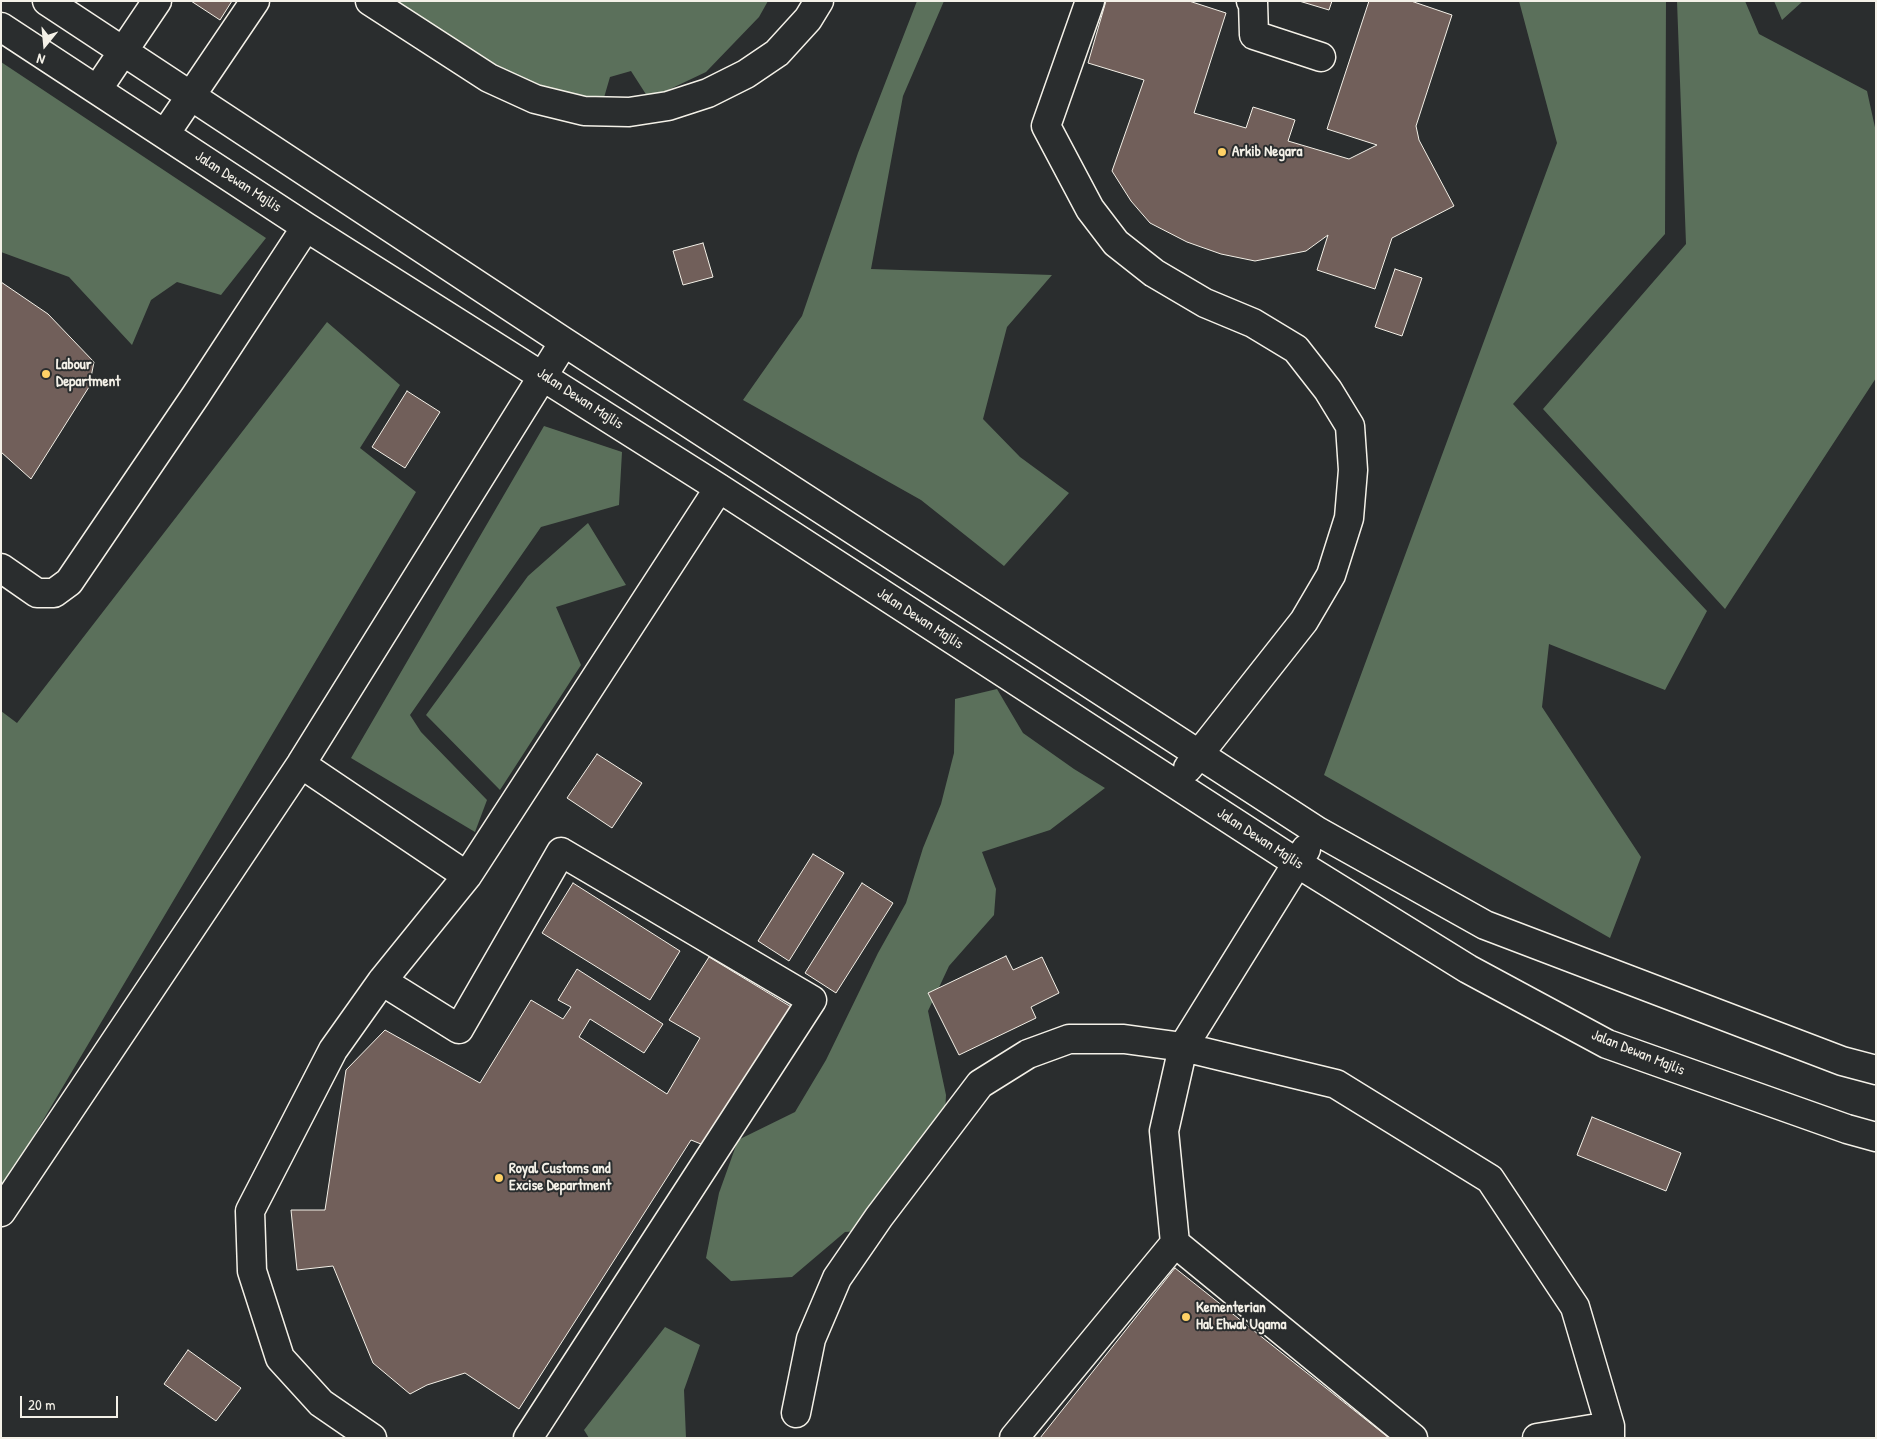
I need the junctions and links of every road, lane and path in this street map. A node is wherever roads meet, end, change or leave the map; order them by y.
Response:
1 (47, 1) edge
2 (157, 1) edge
3 (255, 1) edge
4 (370, 1) edge
5 (819, 1) edge
6 (1090, 1) edge
7 (1251, 1) edge
8 (1, 27) edge
9 (122, 51) junction
10 (1320, 57) dead end
11 (97, 90) junction
12 (191, 96) junction
13 (164, 134) junction
14 (306, 227) junction
15 (564, 342) junction
16 (542, 375) junction
17 (719, 488) junction
18 (1, 568) edge
19 (1199, 754) junction
20 (301, 764) junction
21 (1175, 784) junction
22 (1317, 831) junction
23 (1297, 863) junction
24 (467, 876) junction
25 (382, 981) junction
26 (1183, 1047) junction
27 (1876, 1070) edge
28 (1876, 1137) edge
29 (1, 1212) edge
30 (1175, 1243) junction
31 (796, 1413) dead end
32 (1610, 1432) edge
33 (372, 1438) edge
34 (528, 1438) edge
35 (1014, 1438) edge
36 (1413, 1438) edge
37 (1537, 1438) edge

1 - 9 street
2 - 9 street
3 - 12 street
4 - 5 street
6 - 19 street
7 - 10 street
8 - 11 street, Jalan Dewan Majlis
9 - 11 street
9 - 12 street
11 - 13 street, Jalan Dewan Majlis
12 - 13 street
12 - 15 street
13 - 14 street, Jalan Dewan Majlis
14 - 16 street, Jalan Dewan Majlis
14 - 18 street
15 - 16 street
15 - 19 street
16 - 17 street, Jalan Dewan Majlis
16 - 20 street
17 - 21 street, Jalan Dewan Majlis
17 - 24 street
19 - 21 street
19 - 22 street
20 - 24 street
20 - 29 street
21 - 23 street, Jalan Dewan Majlis
22 - 23 street
22 - 27 street
23 - 26 street
23 - 28 street, Jalan Dewan Majlis
24 - 25 street
25 - 33 street
25 - 34 street
26 - 30 street
26 - 31 street
26 - 32 street
30 - 35 street
30 - 36 street
32 - 37 street

